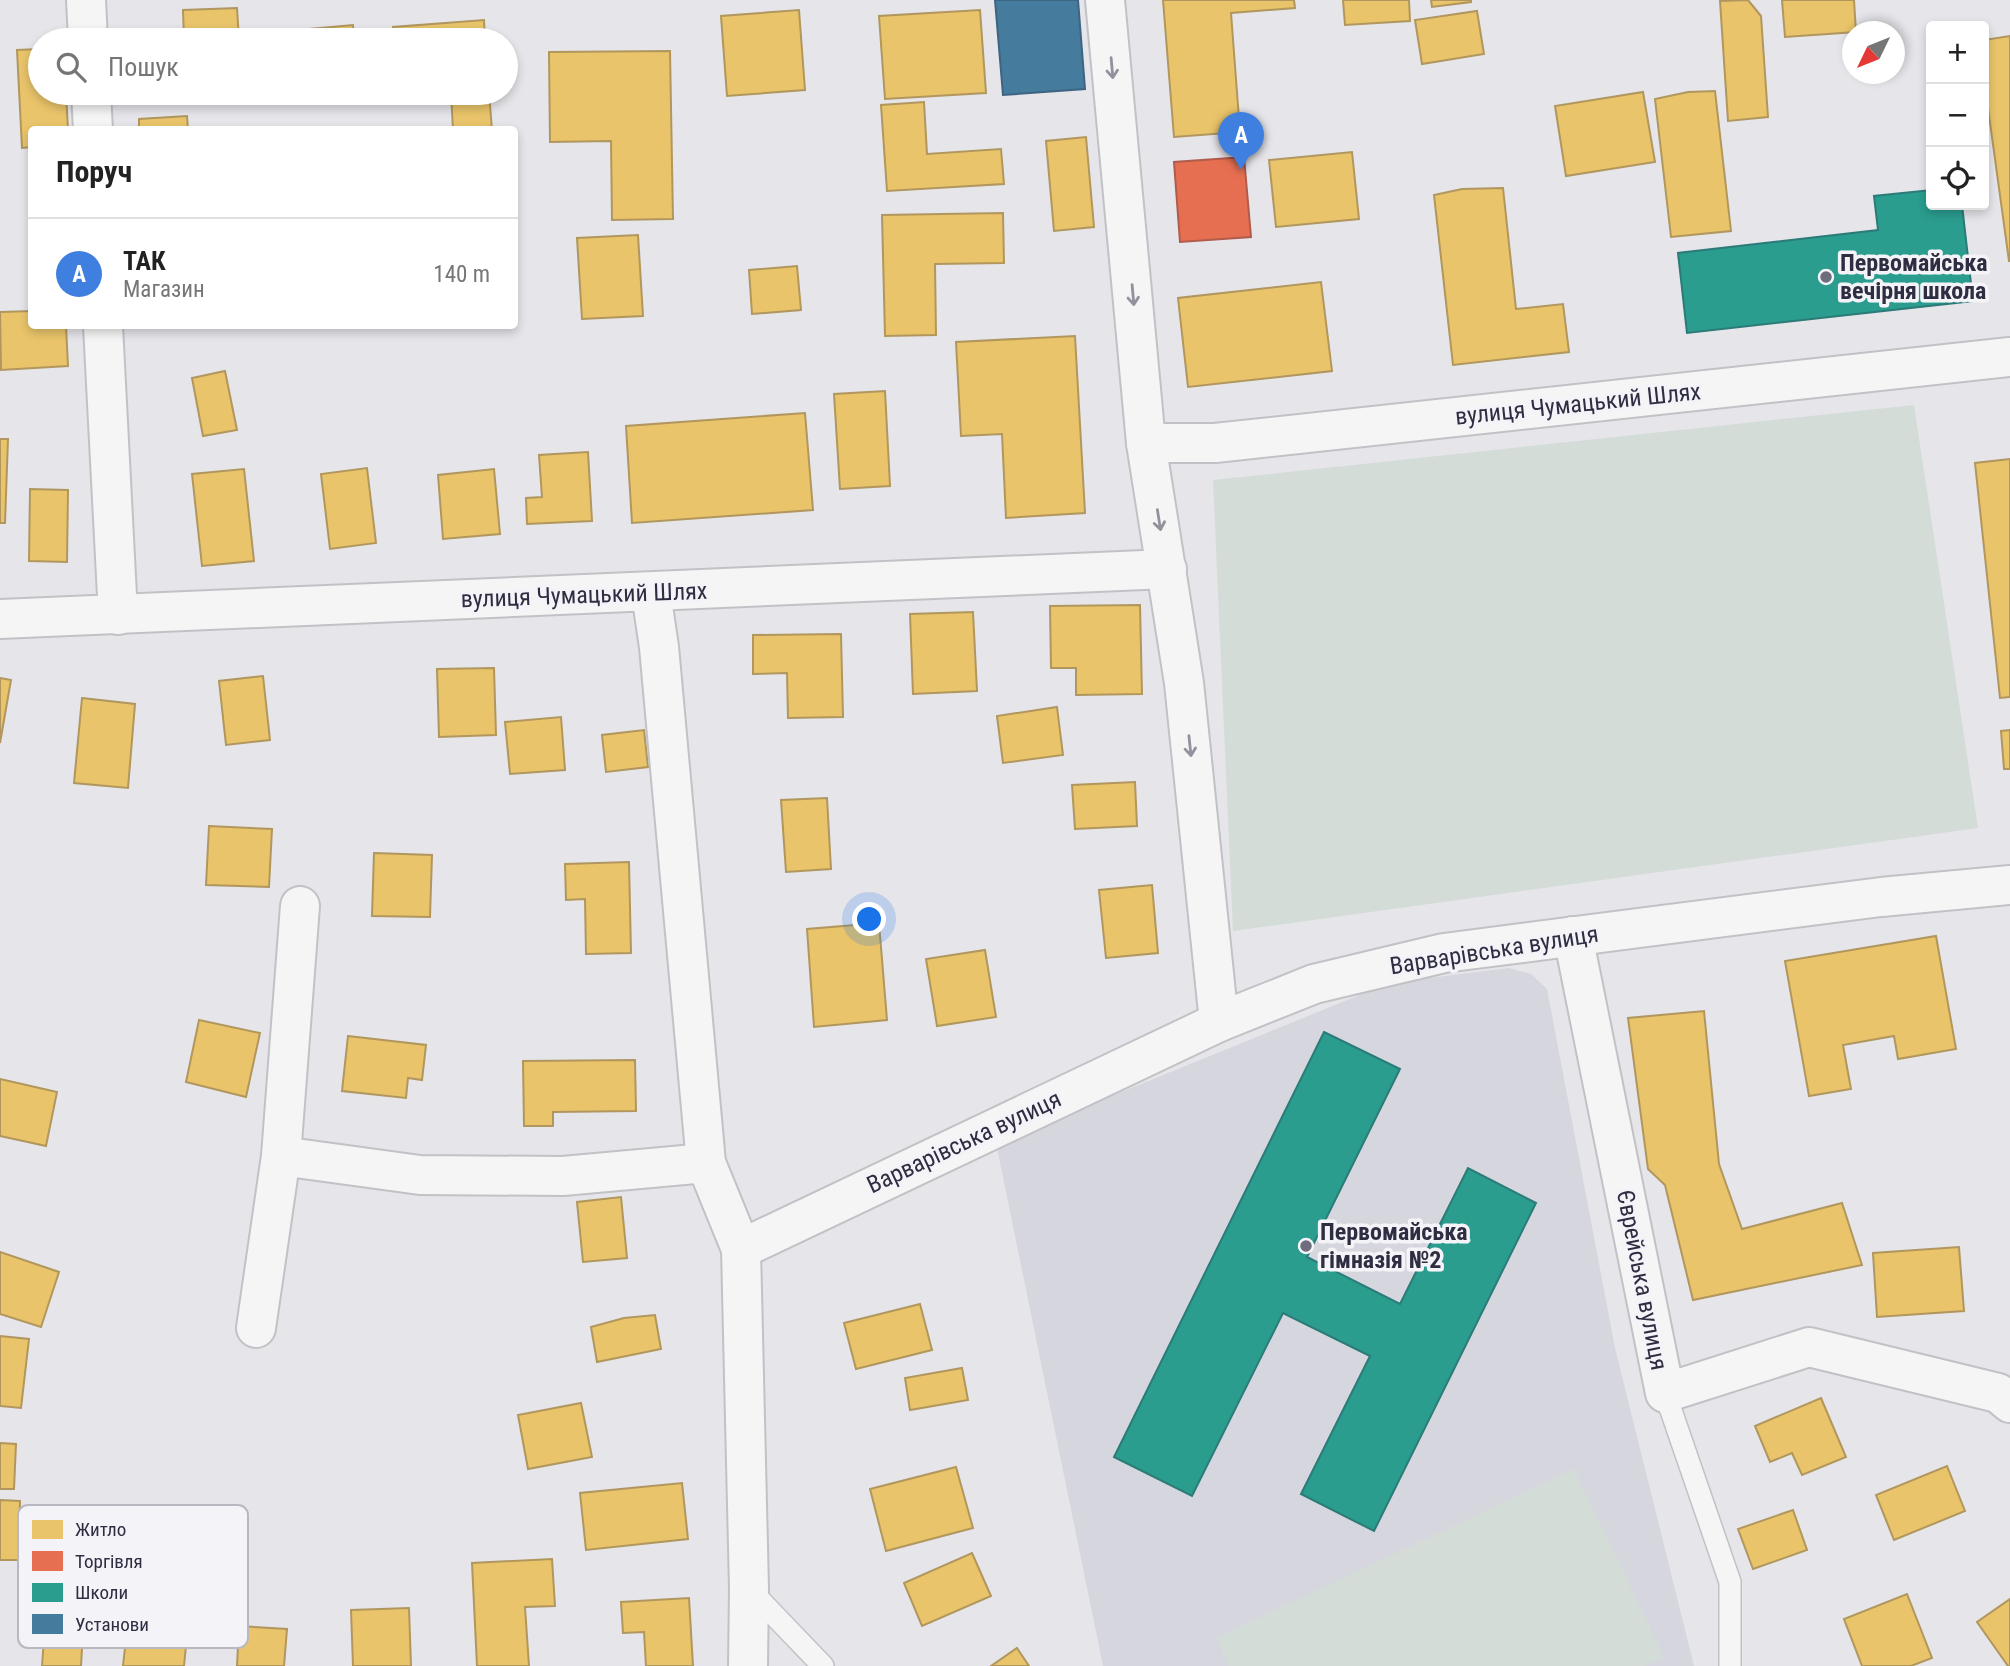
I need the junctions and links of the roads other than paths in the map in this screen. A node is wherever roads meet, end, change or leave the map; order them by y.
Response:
1 (86, 0) edge
2 (1105, 0) edge
3 (87, 28) edge
4 (92, 105) edge
5 (93, 126) edge
6 (103, 329) edge
7 (2010, 357) edge
8 (1146, 443) junction
9 (1167, 569) junction
10 (651, 593) junction
11 (118, 615) junction
12 (0, 619) edge
13 (2010, 885) edge
14 (300, 906) dead end
15 (1573, 936) junction
16 (1219, 1022) junction
17 (281, 1156) junction
18 (706, 1163) junction
19 (741, 1248) junction
20 (256, 1328) dead end
21 (1665, 1393) junction
22 (2010, 1403) edge
23 (749, 1589) junction
24 (748, 1666) edge
25 (823, 1666) edge
26 (1730, 1666) edge

1 - 3 street
2 -> 8 street
4 - 5 street
6 - 11 street
7 - 8 street, вулиця Чумацький Шлях
8 -> 9 street
9 - 10 street, вулиця Чумацький Шлях
9 -> 16 street
10 - 11 street, вулиця Чумацький Шлях
10 - 18 street
11 - 12 street, вулиця Чумацький Шлях
13 - 15 street, Варварівська вулиця
14 - 17 street
15 - 16 street, Варварівська вулиця
15 - 21 street, Єврейська вулиця
16 - 19 street, Варварівська вулиця
17 - 18 street
17 - 20 street
18 - 19 street
19 - 23 street
21 - 22 street, Єврейська вулиця
21 - 26 lane
23 - 24 street
23 - 25 lane

